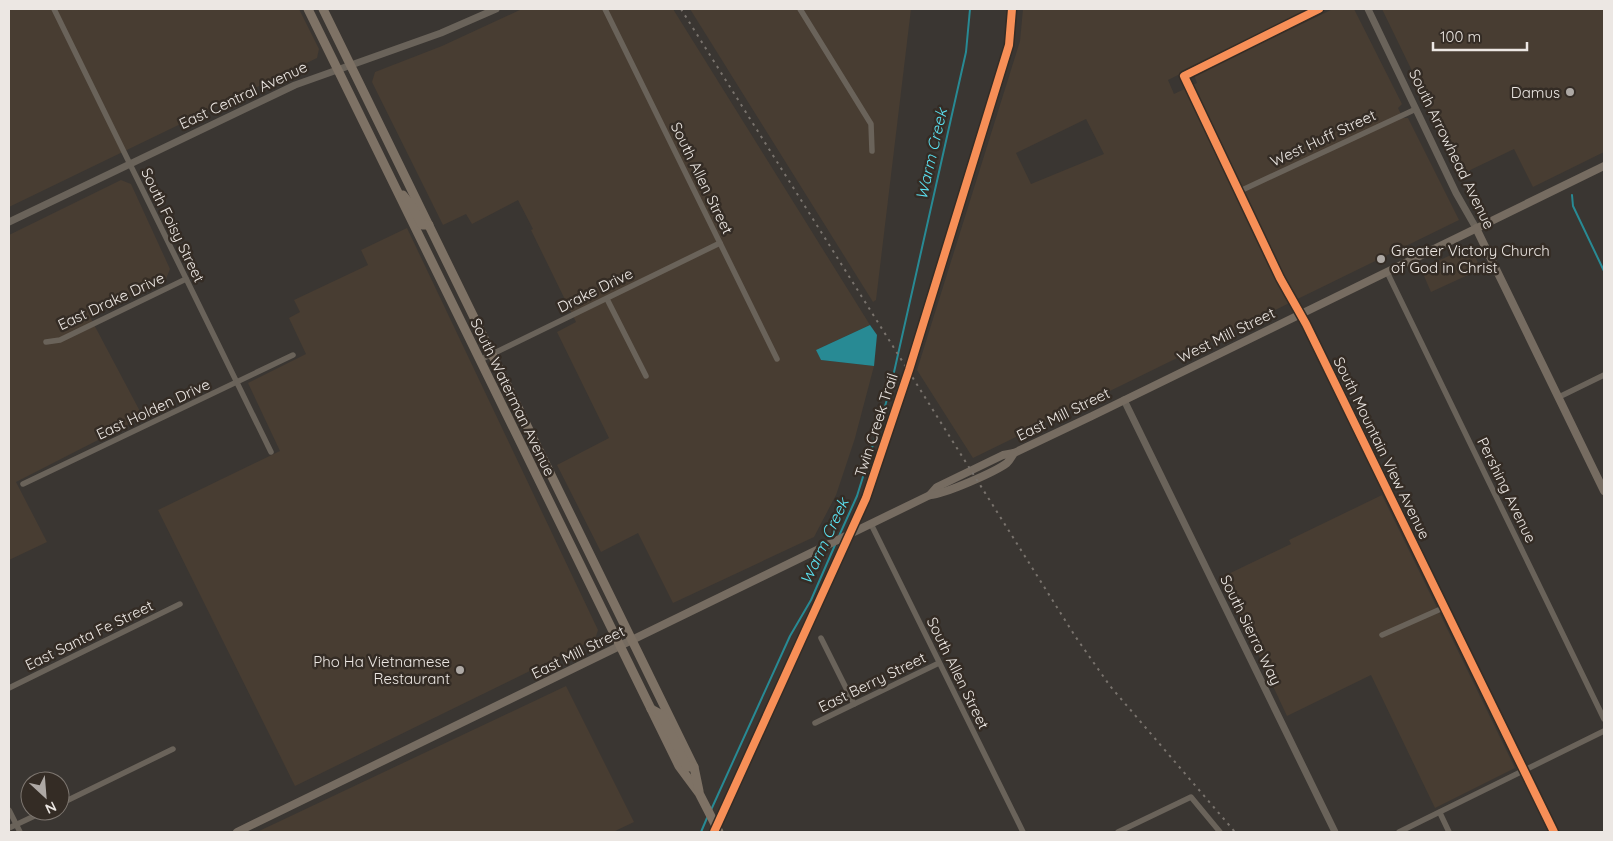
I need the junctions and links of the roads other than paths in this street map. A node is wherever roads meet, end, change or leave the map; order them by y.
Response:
1 (54, 9) edge
2 (308, 9) edge
3 (323, 9) edge
4 (496, 9) edge
5 (605, 9) edge
6 (800, 9) edge
7 (1319, 9) edge
8 (1368, 9) edge
9 (350, 64) junction
10 (338, 68) junction
11 (1416, 108) junction
12 (872, 151) dead end
13 (128, 164) junction
14 (1604, 166) edge
15 (393, 183) junction
16 (1240, 191) junction
17 (9, 222) edge
18 (429, 225) junction
19 (1476, 228) junction
20 (720, 243) junction
21 (1387, 272) junction
22 (186, 280) junction
23 (607, 299) junction
24 (1300, 313) junction
25 (46, 342) dead end
26 (492, 354) junction
27 (293, 356) dead end
28 (777, 359) dead end
29 (480, 360) junction
30 (1604, 375) edge
31 (646, 376) dead end
32 (236, 383) junction
33 (1559, 397) junction
34 (1124, 400) junction
35 (271, 452) dead end
36 (23, 484) dead end
37 (1604, 491) edge
38 (871, 524) junction
39 (180, 604) dead end
40 (1443, 608) junction
41 (1382, 636) dead end
42 (821, 638) dead end
43 (631, 641) junction
44 (620, 646) junction
45 (939, 663) junction
46 (9, 688) edge
47 (854, 704) junction
48 (651, 708) junction
49 (1604, 719) edge
50 (815, 723) dead end
51 (1604, 731) edge
52 (173, 749) dead end
53 (694, 767) junction
54 (1524, 770) junction
55 (699, 794) junction
56 (70, 799) edge
57 (9, 810) edge
58 (1440, 813) junction
59 (24, 821) edge
60 (16, 825) junction
61 (9, 828) edge
62 (20, 832) edge
63 (237, 832) edge
64 (719, 832) edge
65 (1023, 832) edge
66 (1118, 832) edge
67 (1220, 832) edge
68 (1335, 832) edge
69 (1399, 832) edge
70 (1449, 832) edge
71 (1554, 832) edge

1 - 13 street, South Foisy Street
2 - 10 main road, South Waterman Avenue
3 - 9 main road, South Waterman Avenue
4 - 9 street, East Central Avenue
5 - 20 street, South Allen Street
6 - 12 street
7 - 16 street, South Mountain View Avenue
8 - 11 street, South Arrowhead Avenue
9 - 10 street, East Central Avenue
9 - 18 main road, South Waterman Avenue
10 - 13 street, East Central Avenue
10 - 15 main road, South Waterman Avenue
11 - 16 street, West Huff Street
11 - 19 street, South Arrowhead Avenue
13 - 17 street, East Central Avenue
13 - 22 street, South Foisy Street
14 - 19 main road, West Mill Street
15 - 18 main road
15 - 29 main road, South Waterman Avenue
16 - 24 street, South Mountain View Avenue
18 - 26 main road, South Waterman Avenue
19 - 21 main road, West Mill Street
19 - 33 main road, South Arrowhead Avenue
20 - 23 street, Drake Drive
20 - 28 street, South Allen Street
21 - 24 main road, West Mill Street
21 - 49 street, Pershing Avenue
22 - 25 street, East Drake Drive
22 - 32 street, South Foisy Street
23 - 26 street, Drake Drive
23 - 31 street
24 - 34 main road, West Mill Street
24 - 40 street, South Mountain View Avenue
26 - 29 street, Drake Drive
26 - 43 main road, South Waterman Avenue
27 - 32 street, East Holden Drive
29 - 44 main road, South Waterman Avenue
30 - 33 street
32 - 35 street, South Foisy Street
32 - 36 street, East Holden Drive
33 - 37 main road, South Arrowhead Avenue
34 - 38 main road, East Mill Street
34 - 68 street, South Sierra Way
38 - 43 main road, East Mill Street
38 - 45 street, South Allen Street
39 - 46 street, East Santa Fe Street
40 - 41 street
40 - 54 street, South Mountain View Avenue
42 - 47 street
43 - 44 main road, East Mill Street
43 - 53 main road, South Waterman Avenue
44 - 48 main road, South Waterman Avenue
44 - 63 main road, East Mill Street
45 - 47 street, East Berry Street
45 - 65 street, South Allen Street
47 - 50 street, East Berry Street
48 - 53 main road
48 - 55 main road, South Waterman Avenue
51 - 54 street
52 - 56 street
53 - 55 main road, South Waterman Avenue
54 - 58 street
54 - 71 street, South Mountain View Avenue
55 - 64 main road, South Waterman Avenue
57 - 60 street
58 - 69 street
58 - 70 street
59 - 60 street
60 - 61 street
60 - 62 street
66 - 67 street

